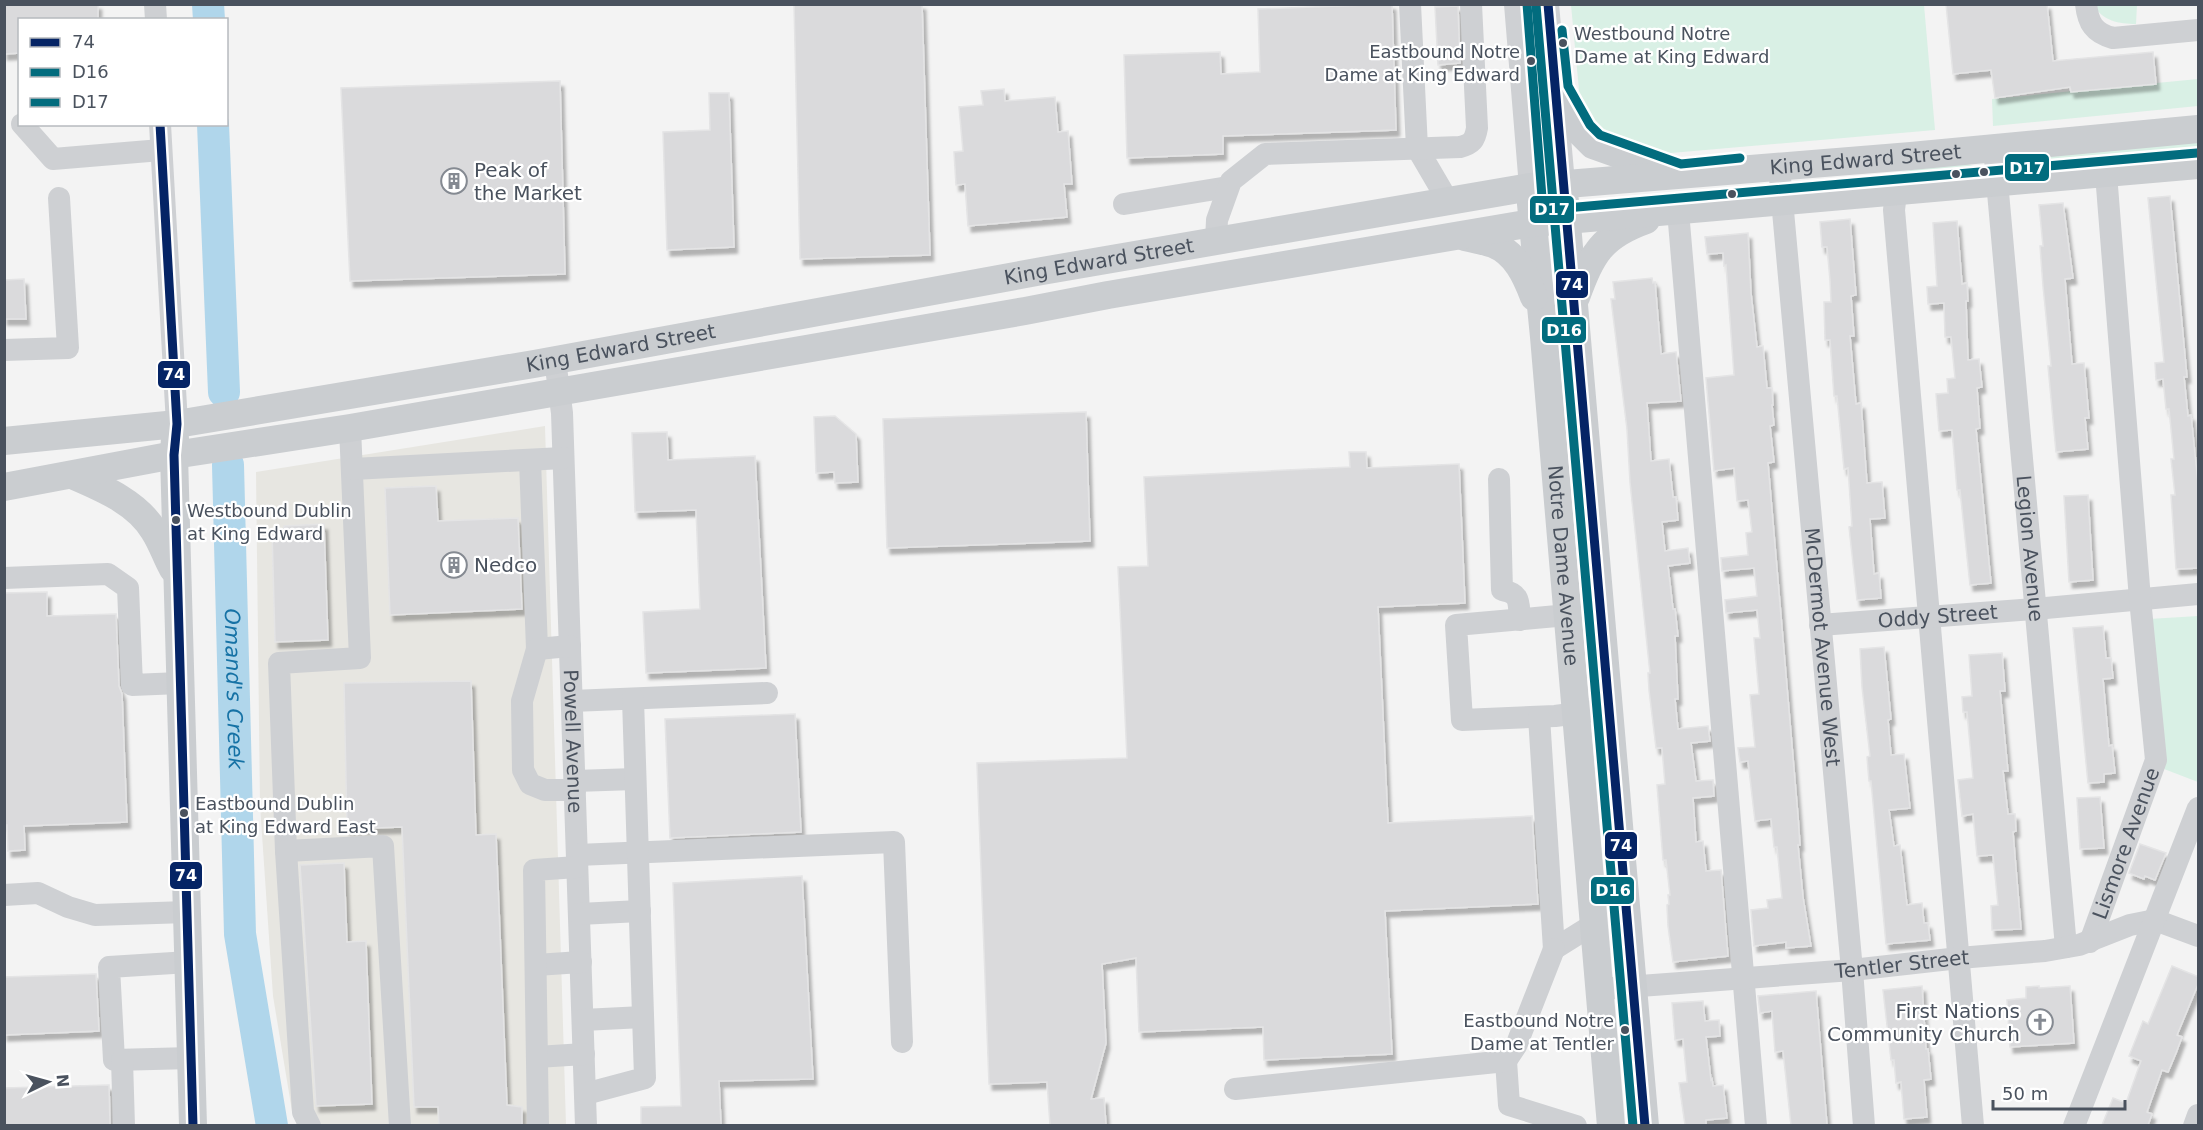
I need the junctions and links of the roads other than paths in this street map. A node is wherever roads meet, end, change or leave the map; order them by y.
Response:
1 (1410, 4) edge
2 (1470, 4) edge
3 (1515, 4) edge
4 (1548, 4) edge
5 (2086, 4) edge
6 (2199, 30) edge
7 (1556, 90) junction
8 (4, 118) edge
9 (18, 120) edge
10 (24, 126) edge
11 (160, 126) edge
12 (2199, 129) edge
13 (1417, 148) junction
14 (1994, 148) junction
15 (161, 150) junction
16 (2199, 165) edge
17 (1779, 167) junction
18 (2106, 174) junction
19 (1679, 176) junction
20 (1564, 183) junction
21 (1998, 184) junction
22 (1228, 187) junction
23 (1530, 187) junction
24 (1896, 193) junction
25 (59, 198) dead end
26 (1448, 201) junction
27 (1782, 202) junction
28 (1124, 204) dead end
29 (1672, 212) junction
30 (1567, 219) junction
31 (1532, 223) junction
32 (1460, 236) junction
33 (1216, 241) junction
34 (1573, 305) junction
35 (1542, 318) junction
36 (774, 320) junction
37 (4, 350) edge
38 (779, 354) junction
39 (555, 360) junction
40 (372, 391) junction
41 (560, 392) junction
42 (177, 424) junction
43 (363, 426) junction
44 (4, 441) edge
45 (174, 455) junction
46 (563, 458) junction
47 (530, 460) junction
48 (353, 469) junction
49 (72, 475) junction
50 (1499, 478) dead end
51 (4, 487) edge
52 (533, 548) junction
53 (567, 548) junction
54 (177, 576) junction
55 (4, 578) edge
56 (2199, 594) edge
57 (2140, 599) junction
58 (2035, 609) junction
59 (1568, 615) junction
60 (1928, 616) junction
61 (1520, 620) junction
62 (1820, 625) junction
63 (570, 646) junction
64 (537, 649) junction
65 (180, 683) junction
66 (766, 693) dead end
67 (633, 699) junction
68 (572, 701) junction
69 (1609, 709) junction
70 (1576, 713) junction
71 (1539, 717) junction
72 (635, 779) junction
73 (575, 786) junction
74 (2199, 808) edge
75 (286, 851) junction
76 (638, 852) junction
77 (577, 861) junction
78 (4, 895) edge
79 (640, 911) junction
80 (187, 912) junction
81 (579, 914) junction
82 (2155, 920) junction
83 (1594, 924) junction
84 (2199, 936) edge
85 (2090, 942) junction
86 (2066, 947) junction
87 (1554, 949) junction
88 (1959, 958) junction
89 (189, 962) junction
90 (581, 962) junction
91 (536, 965) junction
92 (1852, 970) junction
93 (1743, 978) junction
94 (1634, 986) junction
95 (1600, 989) junction
96 (643, 1017) junction
97 (583, 1020) junction
98 (902, 1041) dead end
99 (584, 1054) junction
100 (537, 1057) junction
101 (192, 1058) junction
102 (122, 1060) junction
103 (1506, 1061) junction
104 (1235, 1089) dead end
105 (585, 1094) junction
106 (2199, 1114) edge
107 (124, 1125) edge
108 (194, 1125) edge
109 (310, 1125) edge
110 (400, 1125) edge
111 (538, 1125) edge
112 (586, 1125) edge
113 (1576, 1125) edge
114 (1611, 1125) edge
115 (1645, 1125) edge
116 (1756, 1125) edge
117 (1864, 1125) edge
118 (1973, 1125) edge
119 (2074, 1125) edge
120 (2194, 1125) edge

1 - 13 street
2 - 13 street
3 - 23 street, Notre Dame Avenue
4 - 7 street, Notre Dame Avenue
5 - 6 street
7 - 19 main road
7 - 20 street, Notre Dame Avenue
8 - 9 street
10 - 15 street
11 - 15 street
12 - 14 main road, King Edward Street
13 - 22 street
13 - 26 street
14 - 17 main road, King Edward Street
14 - 21 street, Legion Avenue
15 - 42 street
16 - 18 main road, King Edward Street
17 - 19 main road, King Edward Street
17 - 27 street, McDermot Avenue West
18 - 21 main road, King Edward Street
18 - 57 street, Lismore Avenue
19 - 20 main road, King Edward Street
20 - 23 main road, King Edward Street
20 - 30 main road, Notre Dame Avenue
21 - 24 main road, King Edward Street
21 - 58 street, Legion Avenue
22 - 28 street
22 - 33 street
23 - 26 main road, King Edward Street
23 - 31 main road, Notre Dame Avenue
24 - 27 main road, King Edward Street
24 - 60 street
25 - 37 street
26 - 33 main road, King Edward Street
27 - 29 main road, King Edward Street
27 - 62 street, McDermot Avenue West
29 - 30 main road, King Edward Street
29 - 34 main road
29 - 93 street
30 - 31 main road, King Edward Street
30 - 34 main road, Notre Dame Avenue
31 - 32 main road, King Edward Street
31 - 35 main road, Notre Dame Avenue
32 - 35 main road
32 - 38 main road, King Edward Street
33 - 36 main road, King Edward Street
34 - 69 main road, Notre Dame Avenue
35 - 59 main road, Notre Dame Avenue
36 - 38 main road
36 - 39 main road, King Edward Street
38 - 41 main road, King Edward Street
39 - 40 main road, King Edward Street
39 - 41 street, Powell Avenue
40 - 42 main road, King Edward Street
40 - 43 main road
41 - 43 main road, King Edward Street
41 - 46 street, Powell Avenue
42 - 44 main road, King Edward Street
42 - 45 main road
43 - 45 main road, King Edward Street
43 - 48 street
45 - 49 main road, King Edward Street
45 - 54 main road
46 - 47 street
46 - 53 street, Powell Avenue
47 - 48 street
47 - 52 street
48 - 75 street
49 - 51 main road, King Edward Street
49 - 54 main road
50 - 61 street
52 - 53 street
52 - 64 street
53 - 63 street, Powell Avenue
54 - 65 main road
55 - 65 street
56 - 57 street, Oddy Street
57 - 58 street, Oddy Street
57 - 85 street, Lismore Avenue
58 - 60 street, Oddy Street
58 - 86 street, Legion Avenue
59 - 61 street
59 - 70 main road, Notre Dame Avenue
60 - 62 street, Oddy Street
60 - 88 street
61 - 71 street
62 - 92 street, McDermot Avenue West
63 - 64 street
63 - 68 street, Powell Avenue
64 - 73 street
65 - 80 main road
66 - 67 street
67 - 68 street
67 - 72 street
68 - 73 street, Powell Avenue
69 - 70 street
69 - 94 main road, Notre Dame Avenue
70 - 71 street
70 - 83 main road, Notre Dame Avenue
71 - 87 street
72 - 73 street
72 - 76 street
73 - 77 street, Powell Avenue
74 - 82 street
75 - 109 street
75 - 110 street
76 - 77 street
76 - 79 street
76 - 98 street
77 - 81 street, Powell Avenue
77 - 91 street
78 - 80 street
79 - 81 street
79 - 96 street
80 - 89 main road
81 - 90 street, Powell Avenue
82 - 84 street
82 - 85 street, Tentler Street
82 - 119 street
83 - 87 street
83 - 95 main road, Notre Dame Avenue
85 - 86 street, Tentler Street
86 - 88 street, Tentler Street
87 - 103 street
88 - 92 street, Tentler Street
88 - 118 street
89 - 101 main road
89 - 102 street
90 - 91 street
90 - 97 street, Powell Avenue
91 - 100 street
92 - 93 street, Tentler Street
92 - 117 street, McDermot Avenue West
93 - 94 street, Tentler Street
93 - 116 street
94 - 95 street, Tentler Street
94 - 115 main road, Notre Dame Avenue
95 - 114 main road, Notre Dame Avenue
96 - 97 street
96 - 105 street
97 - 99 street, Powell Avenue
99 - 100 street
99 - 105 street, Powell Avenue
100 - 111 street
101 - 102 street
101 - 108 main road
102 - 107 street
103 - 104 street
103 - 113 street
105 - 112 street, Powell Avenue
106 - 120 street

